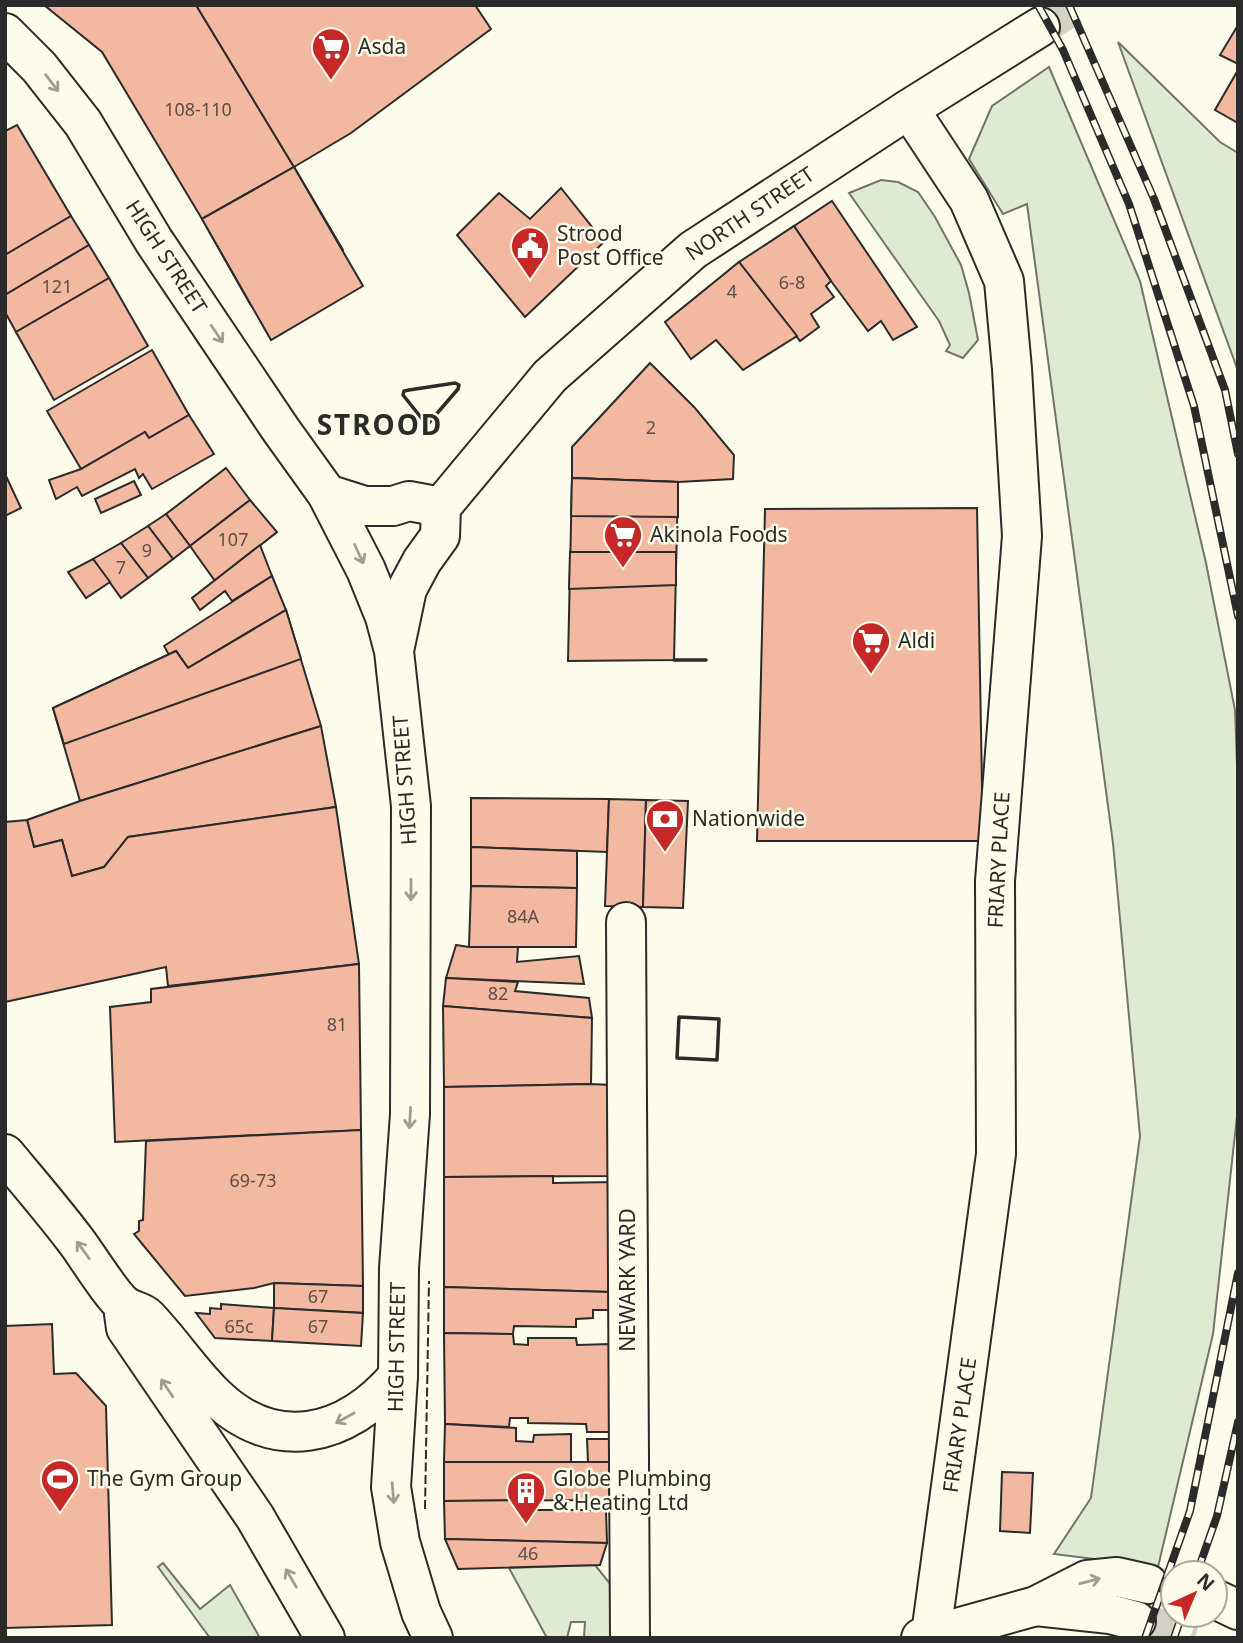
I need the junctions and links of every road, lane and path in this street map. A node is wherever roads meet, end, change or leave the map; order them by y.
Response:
1 (1040, 27) tunnel mouth
2 (5, 33) edge
3 (909, 109) junction
4 (327, 494) junction
5 (441, 507) junction
6 (394, 651) junction
7 (626, 922) dead end
8 (5, 1154) edge
9 (123, 1305) junction
10 (398, 1376) junction
11 (1148, 1584) tunnel mouth
12 (1036, 1606) junction
13 (1136, 1621) tunnel mouth
14 (926, 1636) edge
15 (325, 1638) edge
16 (433, 1638) edge
17 (630, 1638) edge

1 - 3 main road, NORTH STREET
2 -> 4 main road, HIGH STREET
3 - 5 main road, NORTH STREET
3 - 14 main road, FRIARY PLACE
4 - 5 main road
4 -> 6 main road, HIGH STREET
5 - 6 main road
6 -> 10 main road, HIGH STREET
7 - 17 main road, NEWARK YARD
9 -> 8 main road
10 -> 9 main road
15 -> 9 main road
10 -> 16 main road, HIGH STREET
12 -> 11 main road
12 - 13 main road
12 - 14 main road

